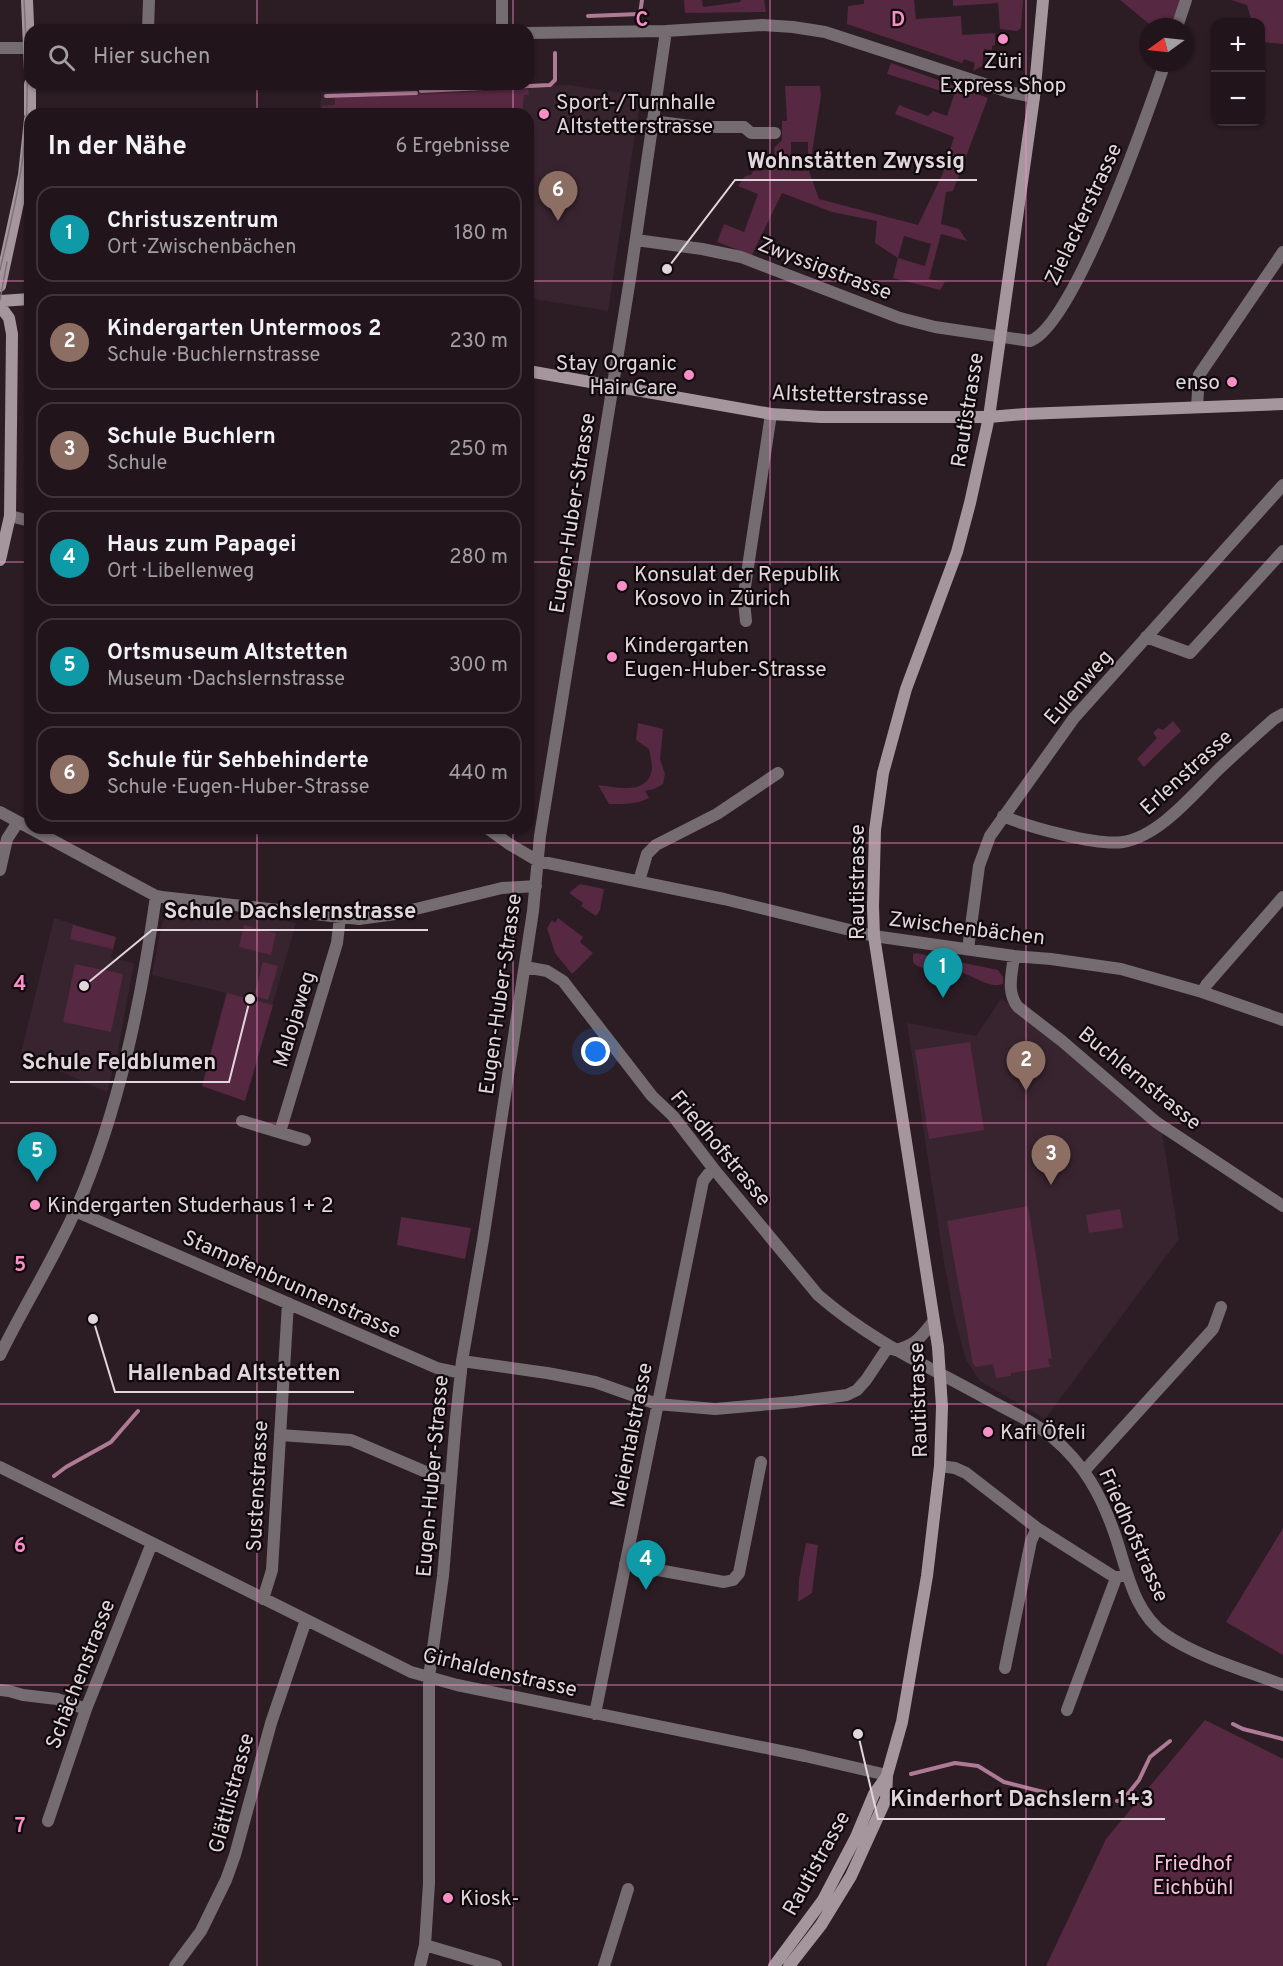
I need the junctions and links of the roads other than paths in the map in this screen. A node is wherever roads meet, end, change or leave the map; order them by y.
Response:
1 (27, 0) edge
2 (149, 0) edge
3 (502, 0) edge
4 (1043, 0) edge
5 (1186, 0) edge
6 (1180, 18) edge
7 (28, 24) edge
8 (148, 24) edge
9 (502, 24) edge
10 (666, 31) junction
11 (534, 33) edge
12 (0, 48) edge
13 (24, 48) edge
14 (1162, 72) edge
15 (30, 90) edge
16 (1034, 97) junction
17 (30, 108) edge
18 (652, 121) junction
19 (775, 133) dead end
20 (24, 175) edge
21 (636, 240) junction
22 (1283, 252) edge
23 (0, 286) edge
24 (24, 300) edge
25 (0, 304) edge
26 (999, 338) junction
27 (534, 372) edge
28 (612, 385) junction
29 (1283, 404) edge
30 (1197, 407) junction
31 (771, 414) junction
32 (989, 417) junction
33 (1283, 484) edge
34 (10, 516) junction
35 (24, 520) edge
36 (1283, 551) edge
37 (0, 560) edge
38 (746, 621) dead end
39 (1146, 638) junction
40 (1283, 714) edge
41 (778, 773) dead end
42 (0, 812) edge
43 (1003, 816) junction
44 (18, 822) junction
45 (24, 825) edge
46 (40, 834) edge
47 (496, 834) edge
48 (538, 861) junction
49 (0, 870) edge
50 (639, 880) junction
51 (536, 886) junction
52 (156, 896) junction
53 (1283, 897) edge
54 (340, 917) junction
55 (874, 936) junction
56 (968, 950) junction
57 (1014, 956) junction
58 (525, 967) junction
59 (1202, 992) junction
60 (1283, 1020) edge
61 (242, 1121) dead end
62 (280, 1132) junction
63 (305, 1140) dead end
64 (713, 1168) junction
65 (1283, 1206) edge
66 (75, 1211) junction
67 (288, 1303) junction
68 (1221, 1307) dead end
69 (933, 1322) junction
70 (6, 1330) edge
71 (891, 1349) junction
72 (0, 1355) edge
73 (462, 1367) junction
74 (941, 1374) junction
75 (657, 1404) junction
76 (280, 1435) junction
77 (760, 1462) dead end
78 (940, 1466) junction
79 (0, 1467) edge
80 (1085, 1470) junction
81 (451, 1479) junction
82 (1037, 1528) junction
83 (152, 1543) junction
84 (625, 1564) junction
85 (1121, 1576) junction
86 (263, 1599) junction
87 (306, 1620) junction
88 (1005, 1668) dead end
89 (429, 1677) junction
90 (1283, 1685) edge
91 (0, 1690) edge
92 (86, 1709) junction
93 (1067, 1710) dead end
94 (596, 1714) junction
95 (887, 1775) junction
96 (48, 1821) dead end
97 (628, 1889) dead end
98 (425, 1945) junction
99 (175, 1966) edge
100 (420, 1966) edge
101 (496, 1966) edge
102 (604, 1966) edge
103 (774, 1966) edge
104 (789, 1966) edge

1 - 7 street
2 - 8 street
3 - 9 street
4 - 16 street, Rautistrasse
5 - 6 street
10 - 11 street
10 - 16 street
10 - 18 street, Eugen-Huber-Strasse
12 - 13 street
14 - 26 street, Zielackerstrasse
15 - 17 street
16 - 26 street, Rautistrasse
18 - 19 street
18 - 21 street, Eugen-Huber-Strasse
20 - 23 street
21 - 26 street, Zwyssigstrasse
21 - 28 street, Eugen-Huber-Strasse
22 - 30 street
24 - 25 street
25 - 34 street
26 - 32 street, Rautistrasse
27 - 28 street, Altstetterstrasse
28 - 31 street, Altstetterstrasse
28 - 48 street, Eugen-Huber-Strasse
29 - 30 street, Altstetterstrasse
30 - 32 street, Altstetterstrasse
31 - 32 street, Altstetterstrasse
31 - 38 street
32 - 55 street, Rautistrasse
33 - 39 street, Eulenweg
34 - 35 street
34 - 37 street
36 - 39 street
39 - 43 street, Eulenweg
40 - 43 street, Erlenstrasse
41 - 50 street
42 - 44 street
43 - 56 street, Eulenweg
44 - 45 street
44 - 49 street
46 - 52 street
47 - 48 street, Zwischenbächen
48 - 50 street, Zwischenbächen
48 - 51 street, Eugen-Huber-Strasse
50 - 55 street, Zwischenbächen
51 - 54 street
51 - 58 street, Eugen-Huber-Strasse
52 - 54 street
52 - 66 street
53 - 59 street
54 - 62 street, Malojaweg
55 - 56 street, Zwischenbächen
55 - 69 street, Rautistrasse
56 - 57 street, Zwischenbächen
57 - 59 street, Zwischenbächen
57 - 65 street, Buchlernstrasse
58 - 64 street, Friedhofstrasse
58 - 73 street, Eugen-Huber-Strasse
59 - 60 street, Zwischenbächen
61 - 62 street
62 - 63 street
64 - 71 street, Friedhofstrasse
64 - 75 street, Meientalstrasse
66 - 67 street, Stampfenbrunnenstrasse
66 - 70 street
67 - 73 street, Stampfenbrunnenstrasse
67 - 76 street, Sustenstrasse
68 - 80 street
69 - 71 street
69 - 74 street, Rautistrasse
70 - 72 street
71 - 74 street, Friedhofstrasse
71 - 75 street, Stampfenbrunnenstrasse
73 - 75 street, Stampfenbrunnenstrasse
73 - 81 street, Eugen-Huber-Strasse
74 - 78 street, Rautistrasse
74 - 80 street, Friedhofstrasse
75 - 84 street, Meientalstrasse
76 - 81 street
76 - 86 street, Sustenstrasse
77 - 84 street
78 - 82 street
78 - 95 street, Rautistrasse
79 - 83 street, Girhaldenstrasse
80 - 85 street, Friedhofstrasse
81 - 89 street, Eugen-Huber-Strasse
82 - 85 street
82 - 88 street
83 - 86 street, Girhaldenstrasse
83 - 92 street, Schächenstrasse
84 - 94 street, Meientalstrasse
85 - 90 street, Friedhofstrasse
85 - 93 street
86 - 87 street, Girhaldenstrasse
87 - 89 street, Girhaldenstrasse
87 - 99 street, Glättlistrasse
89 - 94 street, Girhaldenstrasse
89 - 98 street, Eugen-Huber-Strasse
91 - 92 street
92 - 96 street, Schächenstrasse
94 - 95 street, Girhaldenstrasse
95 - 103 street, Rautistrasse
95 - 104 street, Rautistrasse
97 - 102 street
98 - 100 street, Eugen-Huber-Strasse
98 - 101 street

